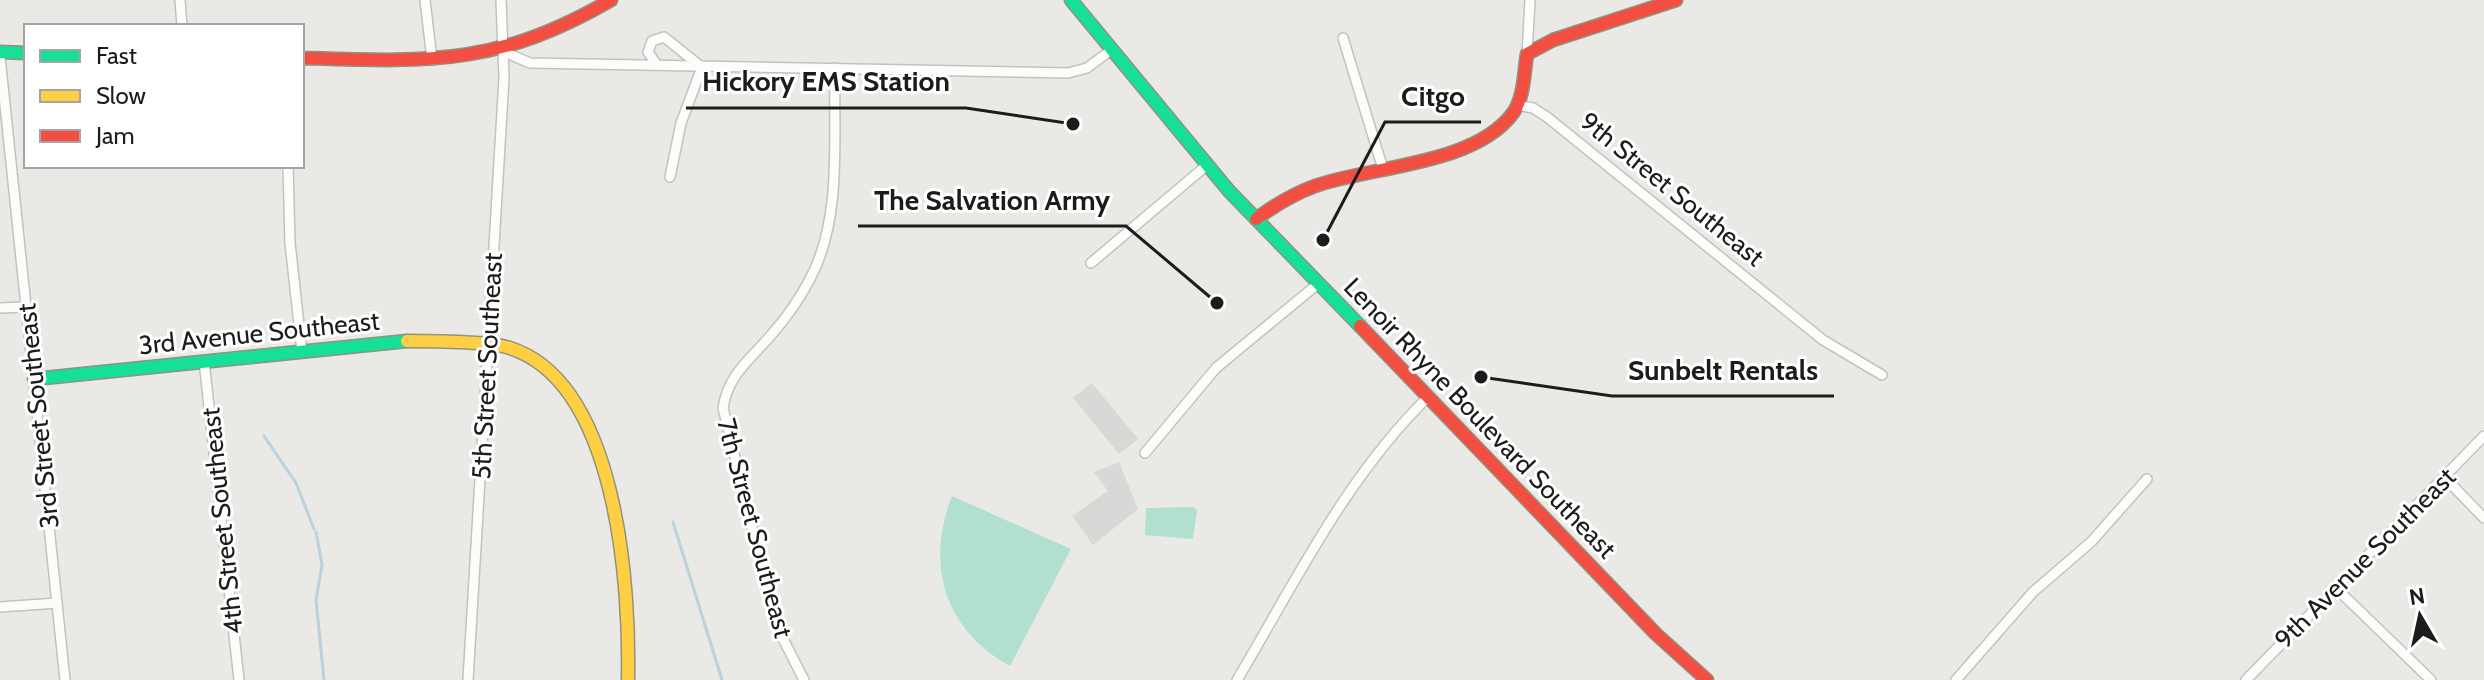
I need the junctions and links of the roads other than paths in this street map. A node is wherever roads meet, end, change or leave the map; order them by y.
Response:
1 (180, 0) edge
2 (425, 0) edge
3 (501, 0) edge
4 (611, 0) edge
5 (1071, 0) edge
6 (1530, 0) edge
7 (1676, 0) edge
8 (182, 24) edge
9 (1343, 38) dead end
10 (1111, 50) junction
11 (504, 52) junction
12 (24, 53) edge
13 (1527, 54) junction
14 (0, 55) edge
15 (304, 58) edge
16 (432, 60) junction
17 (657, 65) junction
18 (702, 67) junction
19 (835, 68) junction
20 (1517, 105) junction
21 (1207, 165) junction
22 (288, 168) edge
23 (1383, 169) junction
24 (670, 177) dead end
25 (1256, 219) junction
26 (1091, 263) dead end
27 (1319, 283) junction
28 (26, 307) junction
29 (0, 308) edge
30 (489, 346) junction
31 (302, 352) junction
32 (204, 361) junction
33 (1882, 375) dead end
34 (34, 379) junction
35 (1429, 396) junction
36 (2484, 436) edge
37 (1145, 453) dead end
38 (2445, 478) junction
39 (2147, 479) dead end
40 (2484, 518) edge
41 (2336, 588) junction
42 (57, 603) junction
43 (0, 607) edge
44 (65, 680) edge
45 (239, 680) edge
46 (468, 680) edge
47 (628, 680) edge
48 (804, 680) edge
49 (1237, 680) edge
50 (1707, 680) edge
51 (1956, 680) edge
52 (2246, 680) edge
53 (2431, 680) edge

1 - 8 street
2 - 16 street
3 - 11 street, 5th Street Southeast
4 - 11 street
5 - 10 street, Lenoir Rhyne Boulevard Southeast
6 - 13 street
7 - 13 street
9 - 23 street
10 - 19 street
10 - 21 street, Lenoir Rhyne Boulevard Southeast
11 - 16 street
11 - 17 street
11 - 30 street, 5th Street Southeast
12 - 14 street
13 - 20 street
14 - 28 street, 3rd Street Southeast
15 - 16 street
17 - 18 street
17 - 18 street
18 - 19 street
18 - 24 street
19 - 48 street, 7th Street Southeast
20 - 23 street
20 - 33 street, 9th Street Southeast
21 - 25 street, Lenoir Rhyne Boulevard Southeast
21 - 26 street
22 - 31 street
23 - 25 street
25 - 27 street, Lenoir Rhyne Boulevard Southeast
27 - 35 street, Lenoir Rhyne Boulevard Southeast
27 - 37 street
28 - 29 street
28 - 34 street, 3rd Street Southeast
30 - 31 street, 3rd Avenue Southeast
30 - 46 street, 5th Street Southeast
30 - 47 street, 3rd Avenue Southeast
31 - 32 street, 3rd Avenue Southeast
32 - 34 street, 3rd Avenue Southeast
32 - 45 street, 4th Street Southeast
34 - 42 street, 3rd Street Southeast
35 - 49 street
35 - 50 street, Lenoir Rhyne Boulevard Southeast
36 - 38 street, 9th Avenue Southeast
38 - 40 street
38 - 41 street, 9th Avenue Southeast
39 - 51 street
41 - 52 street, 9th Avenue Southeast
41 - 53 street
42 - 43 street
42 - 44 street, 3rd Street Southeast

